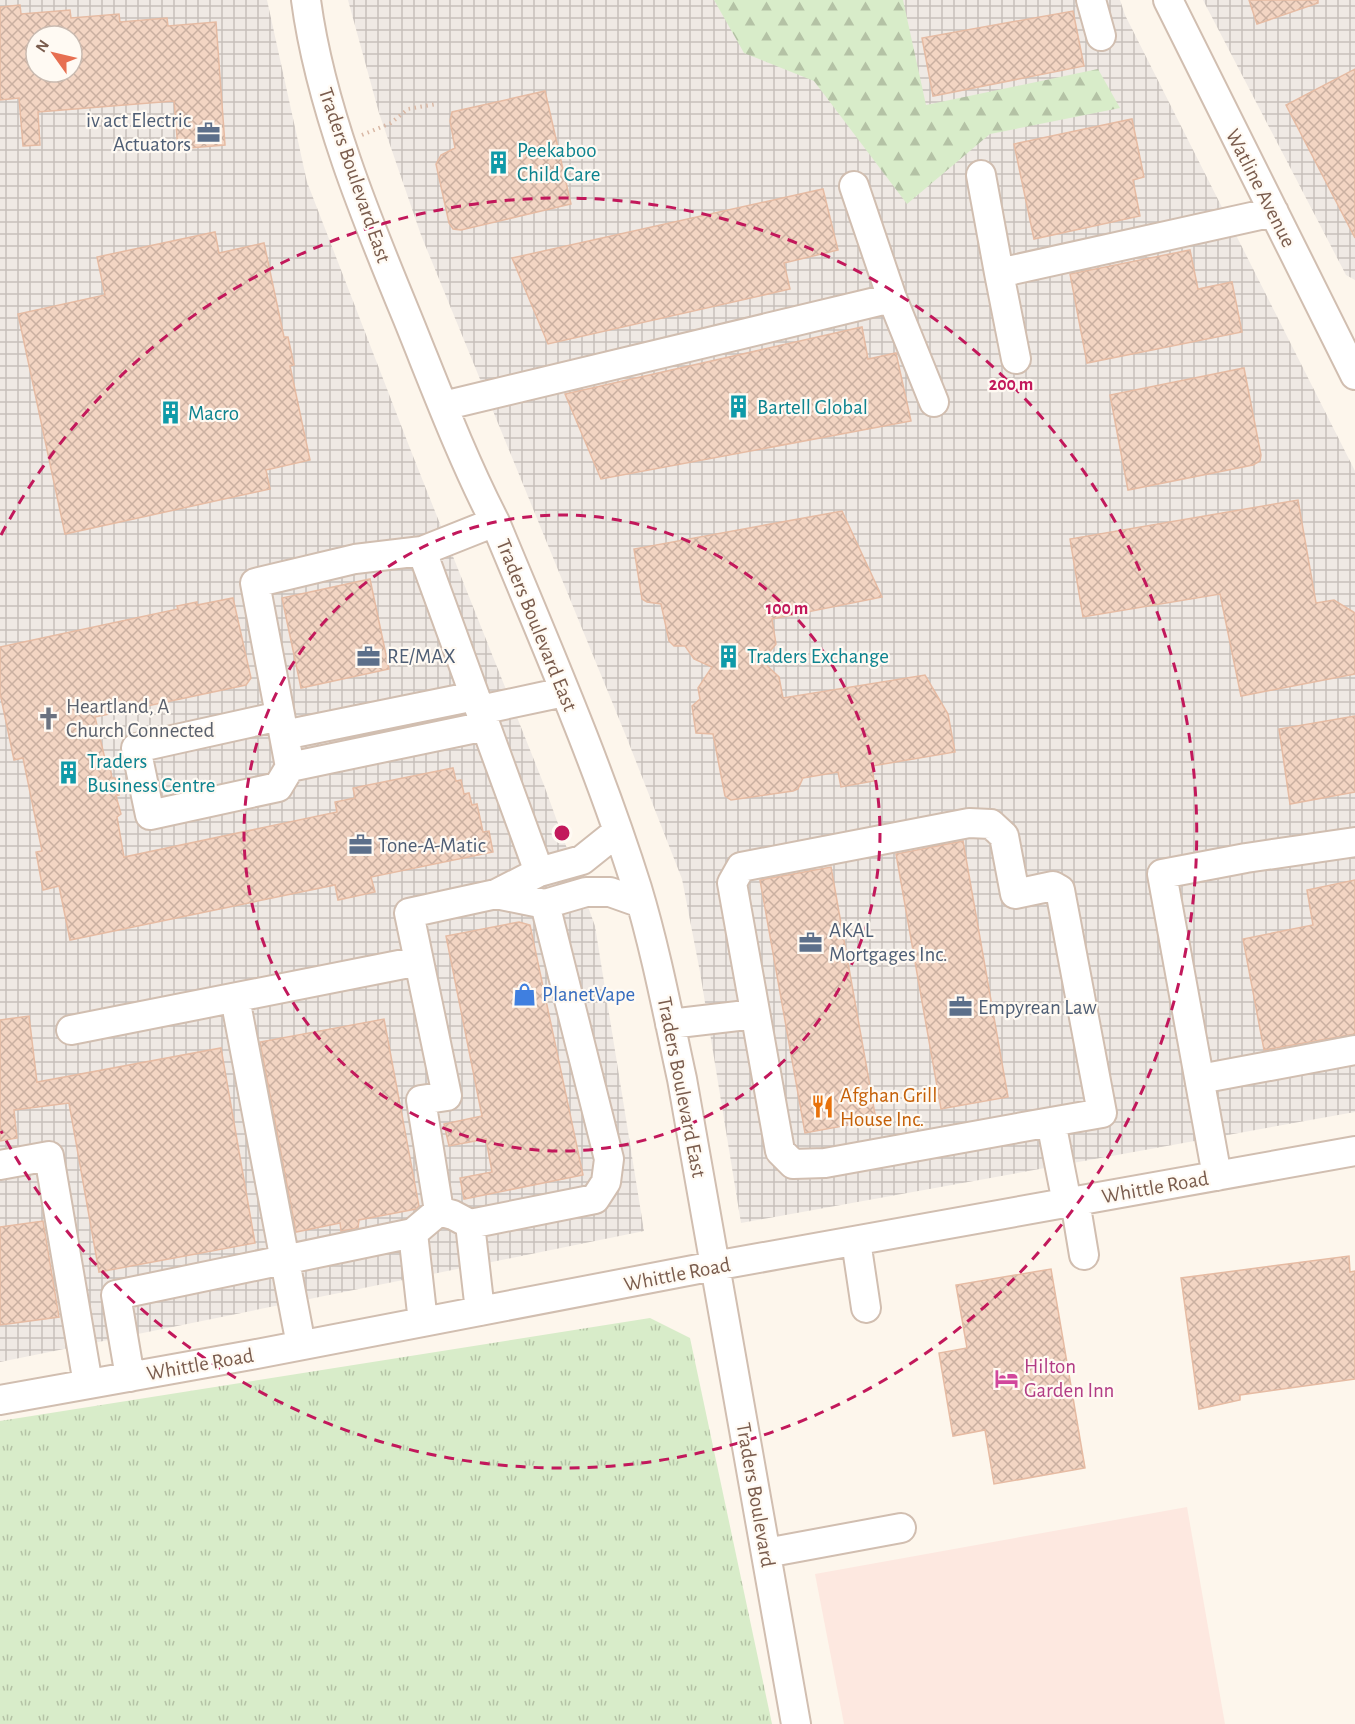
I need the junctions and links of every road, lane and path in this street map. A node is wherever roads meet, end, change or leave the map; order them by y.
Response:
1 (306, 0) edge
2 (1091, 0) edge
3 (1168, 0) edge
4 (1101, 36) dead end
5 (436, 104) dead end
6 (341, 142) junction
7 (981, 175) dead end
8 (854, 186) dead end
9 (1274, 212) junction
10 (999, 273) junction
11 (892, 298) junction
12 (1016, 359) dead end
13 (1351, 359) edge
14 (934, 402) dead end
15 (443, 406) junction
16 (495, 522) junction
17 (422, 550) junction
18 (564, 692) junction
19 (480, 711) junction
20 (282, 725) junction
21 (290, 767) junction
22 (617, 832) junction
23 (1355, 842) edge
24 (538, 872) junction
25 (496, 894) junction
26 (641, 903) junction
27 (545, 904) junction
28 (419, 961) junction
29 (235, 998) junction
30 (755, 1014) junction
31 (670, 1024) junction
32 (71, 1030) dead end
33 (1355, 1050) edge
34 (1200, 1079) junction
35 (1051, 1122) junction
36 (1355, 1151) edge
37 (0, 1164) edge
38 (1217, 1176) junction
39 (1071, 1202) junction
40 (439, 1211) junction
41 (470, 1224) junction
42 (413, 1233) junction
43 (855, 1241) junction
44 (1084, 1255) dead end
45 (285, 1259) junction
46 (714, 1266) junction
47 (866, 1308) dead end
48 (480, 1311) junction
49 (423, 1322) junction
50 (301, 1345) junction
51 (130, 1377) junction
52 (88, 1384) junction
53 (0, 1400) edge
54 (901, 1528) dead end
55 (766, 1553) junction
56 (796, 1724) edge

1 - 6 street, Traders Boulevard East
2 - 4 street
3 - 9 street, Watline Avenue
5 - 6 path
6 - 15 street, Traders Boulevard East
7 - 10 street
8 - 11 street
9 - 10 street
9 - 13 street, Watline Avenue
10 - 12 street
11 - 14 street
11 - 15 street
15 - 16 street, Traders Boulevard East
16 - 17 street
16 - 18 street, Traders Boulevard East
17 - 19 street
17 - 20 street
18 - 19 street
18 - 22 street, Traders Boulevard East
19 - 20 street
19 - 21 street
19 - 24 street
20 - 21 street
20 - 21 street
22 - 24 street
22 - 26 street, Traders Boulevard East
23 - 34 street
24 - 25 street
25 - 27 street
25 - 28 street
26 - 27 street
26 - 31 street, Traders Boulevard East
27 - 41 street
28 - 29 street
28 - 40 street
29 - 32 street
29 - 45 street
30 - 31 street
30 - 35 street
30 - 35 street
31 - 46 street, Traders Boulevard East
33 - 34 street
34 - 38 street
35 - 39 street
36 - 38 street, Whittle Road
37 - 52 street
38 - 39 street, Whittle Road
39 - 43 street, Whittle Road
39 - 44 street
40 - 41 street
40 - 42 street
41 - 48 street
42 - 45 street
42 - 49 street
43 - 46 street, Whittle Road
43 - 47 street
45 - 50 street
45 - 51 street
46 - 48 street, Whittle Road
46 - 55 street, Traders Boulevard
48 - 49 street, Whittle Road
49 - 50 street, Whittle Road
50 - 51 street, Whittle Road
51 - 52 street, Whittle Road
52 - 53 street, Whittle Road
54 - 55 street
55 - 56 street, Traders Boulevard

